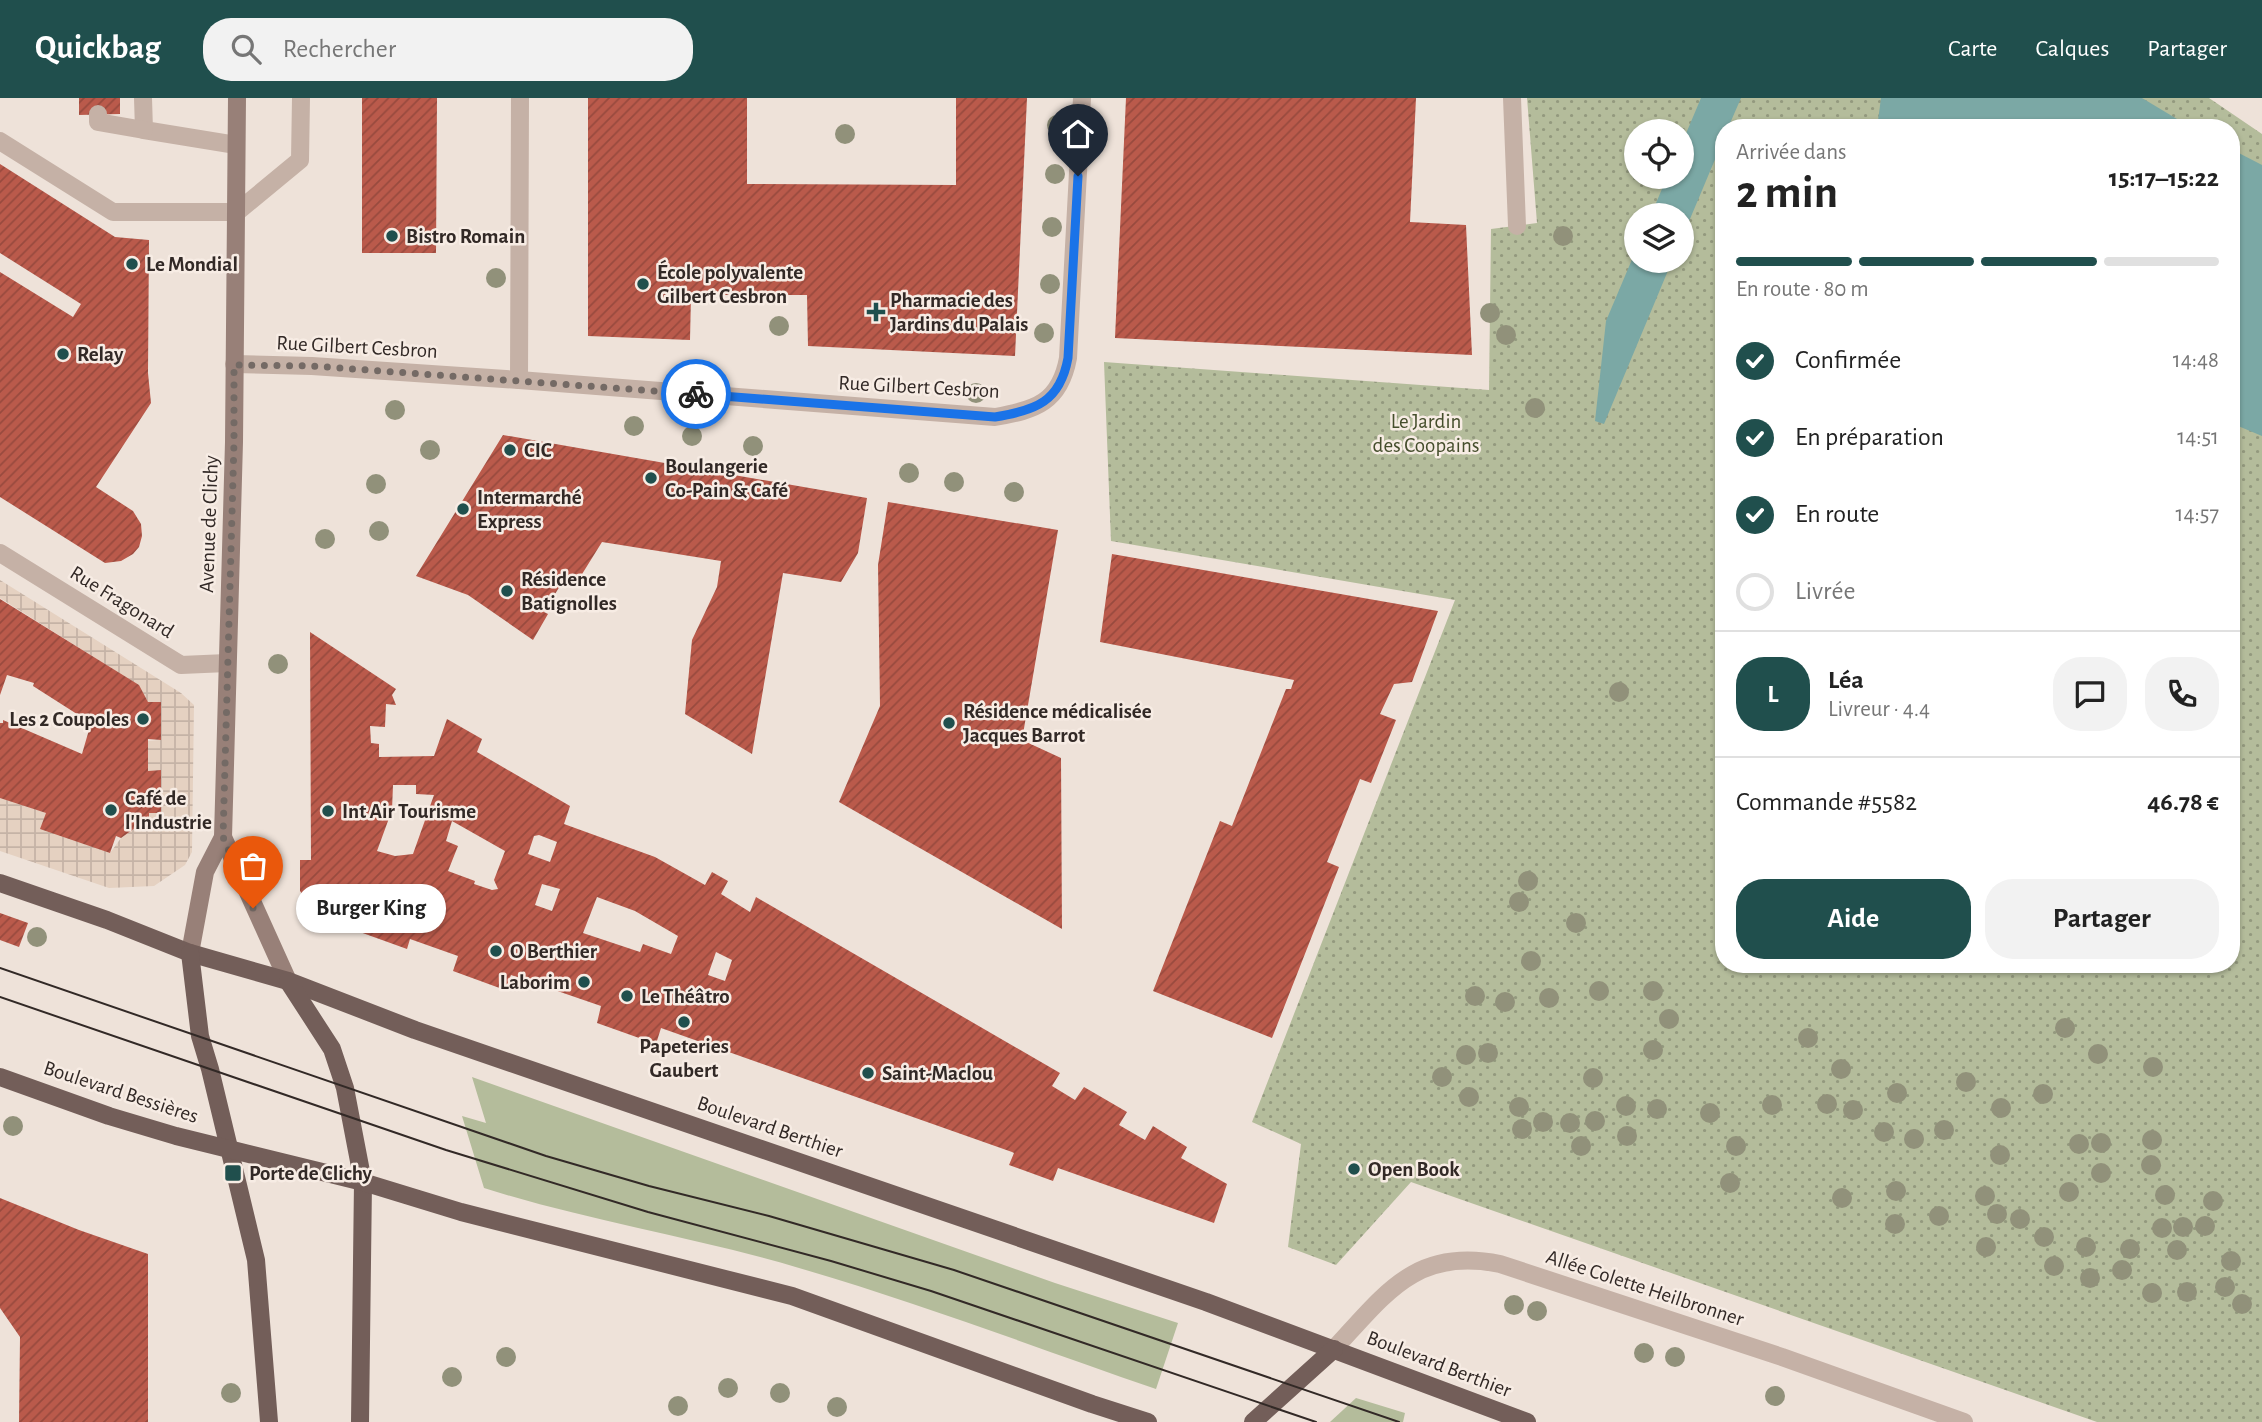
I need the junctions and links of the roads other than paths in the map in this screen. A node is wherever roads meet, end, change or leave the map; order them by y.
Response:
1 (143, 98) edge
2 (237, 98) edge
3 (301, 98) edge
4 (520, 98) edge
5 (1082, 98) edge
6 (1512, 98) edge
7 (98, 114) dead end
8 (144, 130) junction
9 (0, 141) edge
10 (236, 145) junction
11 (237, 212) junction
12 (1517, 226) dead end
13 (234, 365) junction
14 (519, 380) junction
15 (0, 553) edge
16 (227, 663) junction
17 (223, 837) junction
18 (0, 883) edge
19 (190, 953) junction
20 (288, 981) junction
21 (0, 1077) edge
22 (229, 1148) junction
23 (363, 1182) junction
24 (1335, 1349) junction
25 (269, 1422) edge
26 (360, 1422) edge
27 (1148, 1422) edge
28 (1253, 1422) edge
29 (1527, 1422) edge
30 (1964, 1422) edge

1 - 8 street
2 - 10 main road, Avenue de Clichy
3 - 11 street
4 - 14 street
5 - 14 street, Rue Gilbert Cesbron
6 - 12 street
7 - 8 street
8 - 10 street
9 - 11 street
10 - 11 main road, Avenue de Clichy
11 - 13 main road, Avenue de Clichy
13 - 14 street, Rue Gilbert Cesbron
13 - 16 main road, Avenue de Clichy
15 - 16 street, Rue Fragonard
16 - 17 main road, Avenue de Clichy
17 - 19 main road, Avenue de Clichy
17 - 20 main road, Avenue de Clichy
18 - 19 main road
19 - 20 main road, Boulevard Berthier
19 - 22 main road
20 - 23 main road
20 - 24 main road, Boulevard Berthier
21 - 22 main road, Boulevard Bessières
22 - 23 main road
22 - 25 main road
23 - 26 main road
23 - 27 main road
24 - 28 main road, Boulevard Berthier
24 - 29 main road, Boulevard Berthier
24 - 30 street, Allée Colette Heilbronner

